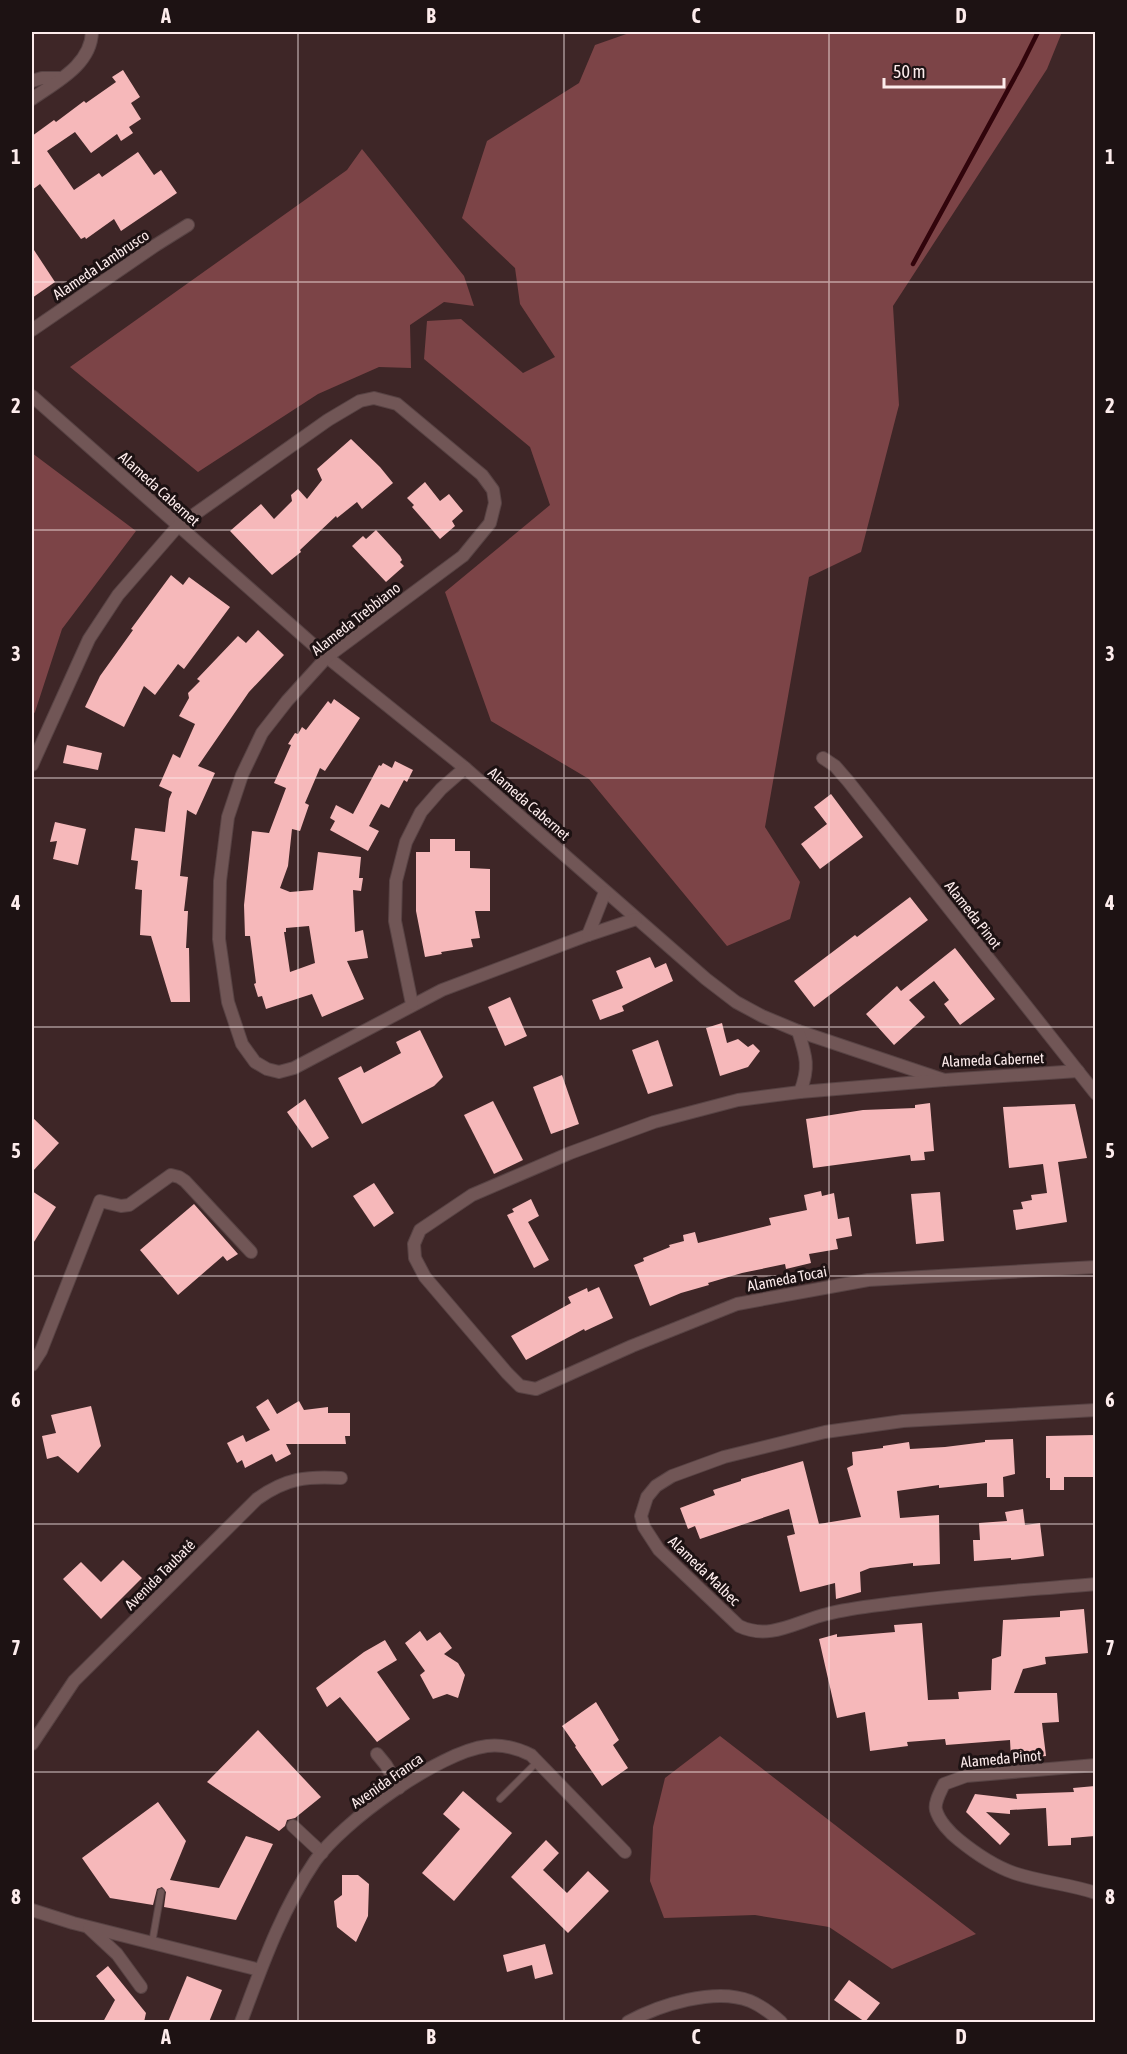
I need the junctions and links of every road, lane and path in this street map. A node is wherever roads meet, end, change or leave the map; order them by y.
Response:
1 (92, 32) edge
2 (61, 78) junction
3 (32, 81) edge
4 (32, 99) edge
5 (188, 225) dead end
6 (32, 330) edge
7 (32, 396) edge
8 (178, 526) junction
9 (327, 657) junction
10 (823, 758) dead end
11 (32, 765) edge
12 (465, 768) junction
13 (605, 892) junction
14 (636, 919) junction
15 (588, 934) junction
16 (412, 1004) junction
17 (798, 1031) junction
18 (1078, 1071) junction
19 (944, 1080) junction
20 (800, 1092) junction
21 (1095, 1094) edge
22 (251, 1252) dead end
23 (1095, 1267) edge
24 (32, 1365) edge
25 (1095, 1410) edge
26 (341, 1478) dead end
27 (1095, 1584) edge
28 (32, 1744) edge
29 (377, 1754) dead end
30 (537, 1762) junction
31 (1095, 1765) edge
32 (399, 1788) junction
33 (500, 1799) dead end
34 (293, 1826) dead end
35 (625, 1852) dead end
36 (322, 1853) junction
37 (161, 1892) dead end
38 (1095, 1893) edge
39 (32, 1910) edge
40 (88, 1927) junction
41 (152, 1943) junction
42 (260, 1970) junction
43 (141, 1987) dead end
44 (241, 2022) edge
45 (627, 2022) edge
46 (781, 2022) edge

1 - 2 street
2 - 3 street
2 - 4 street
5 - 6 street, Alameda Lambrusco
7 - 8 street, Alameda Cabernet
8 - 9 street, Alameda Cabernet
8 - 9 street, Alameda Trebbiano
8 - 11 street, Alameda Trebbiano
9 - 12 street, Alameda Cabernet
9 - 16 street, Alameda Trebbiano
10 - 18 street, Alameda Pinot
12 - 13 street, Alameda Cabernet
12 - 16 street
13 - 14 street, Alameda Cabernet
13 - 15 street
14 - 15 street, Alameda Trebbiano
14 - 17 street, Alameda Cabernet
15 - 16 street, Alameda Trebbiano
17 - 19 street, Alameda Cabernet
17 - 20 street
18 - 19 street, Alameda Cabernet
18 - 21 street, Alameda Pinot
19 - 20 street, Alameda Tocai
20 - 23 street, Alameda Tocai
22 - 24 street
25 - 27 street, Alameda Malbec
26 - 28 street, Avenida Taubaté
29 - 32 street
30 - 32 street, Avenida Franca
30 - 33 lane
30 - 35 street, Avenida Franca
31 - 38 street, Alameda Pinot
32 - 36 street, Avenida Franca
34 - 36 street
36 - 42 street, Avenida Franca
37 - 41 lane
39 - 40 street
40 - 41 street
40 - 43 street
41 - 42 street
42 - 44 street, Avenida Franca
45 - 46 street

